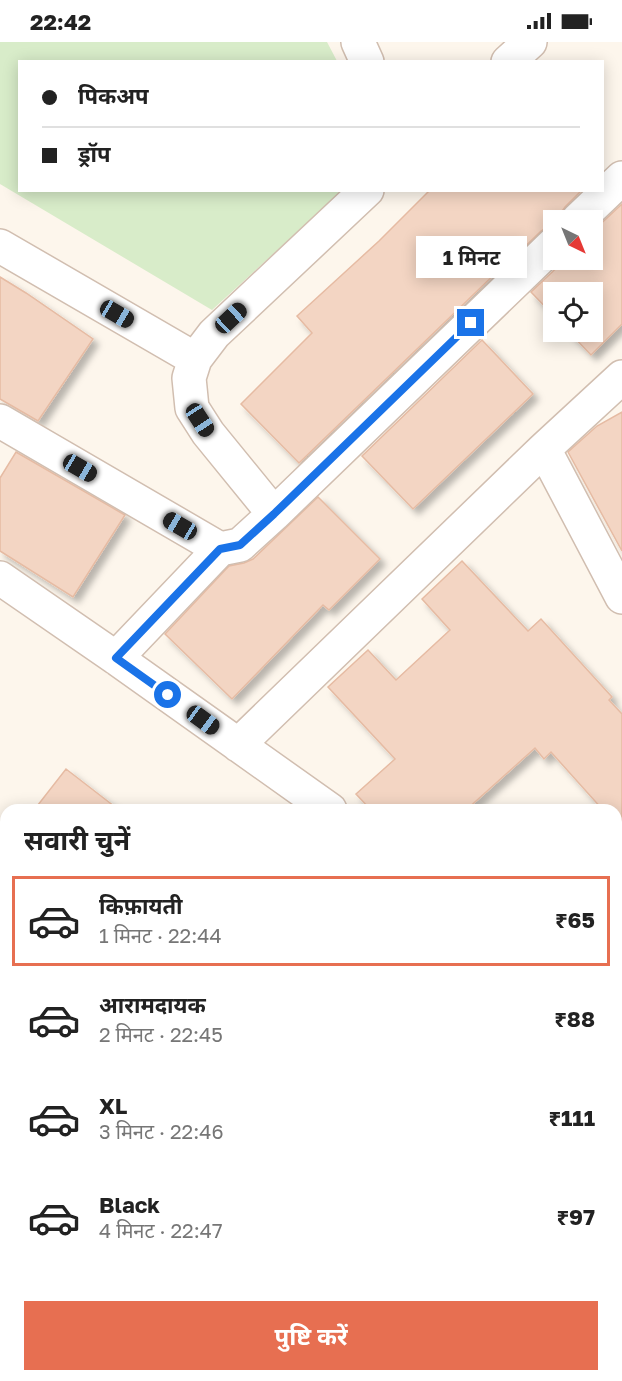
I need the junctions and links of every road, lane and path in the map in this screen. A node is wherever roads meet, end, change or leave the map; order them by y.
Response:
1 (358, 42) edge
2 (494, 42) edge
3 (530, 42) edge
4 (366, 60) edge
5 (501, 60) edge
6 (510, 60) edge
7 (622, 178) edge
8 (365, 192) edge
9 (588, 210) edge
10 (0, 246) edge
11 (543, 255) edge
12 (195, 359) junction
13 (622, 377) edge
14 (0, 421) edge
15 (544, 449) junction
16 (274, 514) junction
17 (220, 549) junction
18 (0, 578) edge
19 (622, 597) edge
20 (116, 658) junction
21 (238, 745) junction
22 (322, 804) edge

1 - 4 street
2 - 5 street
3 - 6 street
7 - 9 street
8 - 12 street
10 - 12 street
11 - 16 street
12 - 16 street
13 - 15 street
14 - 17 street
15 - 19 street
15 - 21 street
16 - 17 street
17 - 20 street
18 - 20 street
20 - 21 street
21 - 22 street

